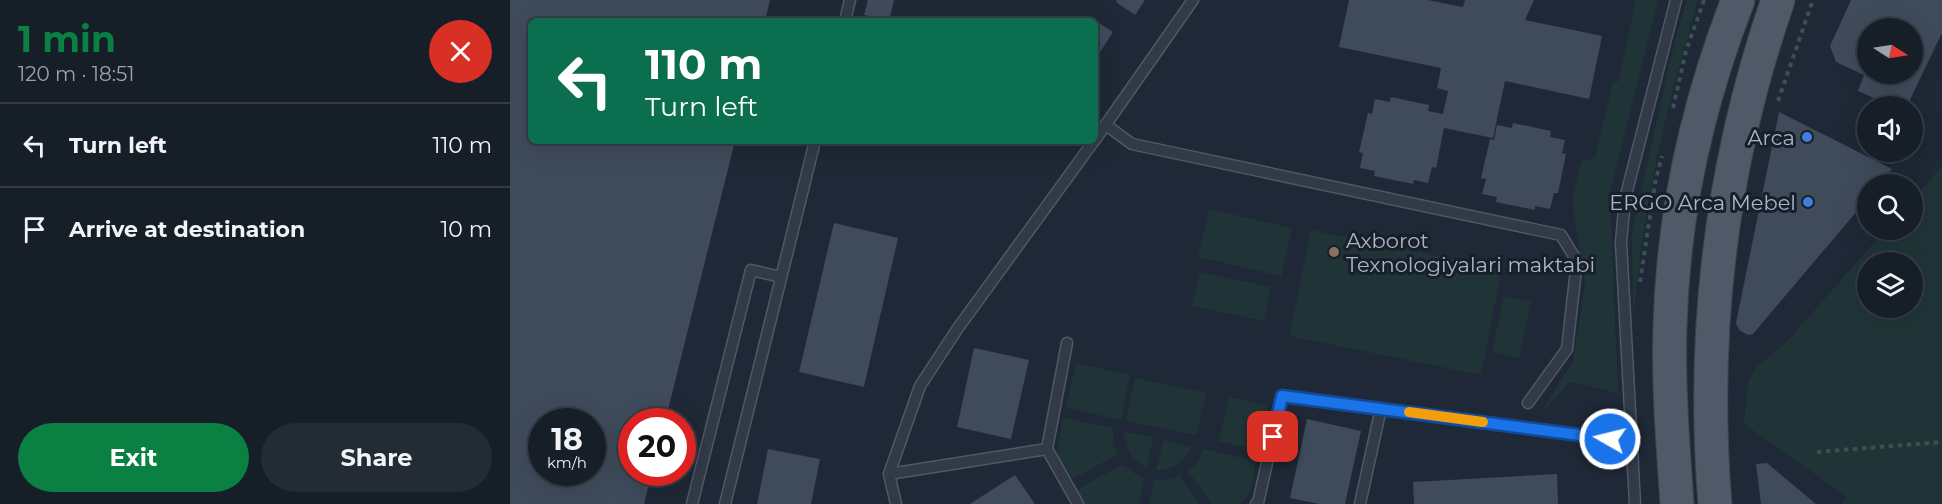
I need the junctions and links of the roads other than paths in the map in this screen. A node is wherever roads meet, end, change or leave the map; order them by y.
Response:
1 (850, 0) edge
2 (1193, 0) edge
3 (1676, 0) edge
4 (1738, 0) edge
5 (1778, 0) edge
6 (846, 18) edge
7 (1106, 124) junction
8 (1098, 136) edge
9 (814, 144) edge
10 (1092, 144) edge
11 (781, 277) junction
12 (1067, 343) dead end
13 (1528, 403) dead end
14 (1381, 408) junction
15 (1632, 442) junction
16 (1047, 449) junction
17 (889, 474) junction
18 (692, 504) edge
19 (725, 504) edge
20 (896, 504) edge
21 (1078, 504) edge
22 (1258, 504) edge
23 (1360, 504) edge
24 (1635, 504) edge
25 (1677, 504) edge
26 (1715, 504) edge

1 - 6 lane
2 - 7 lane
3 - 15 lane
4 - 25 main road
5 - 26 main road
7 - 8 lane
7 - 13 lane
9 - 11 lane
10 - 17 lane
11 - 18 lane
11 - 19 lane
12 - 16 lane
14 - 15 lane
14 - 22 lane
14 - 23 lane
15 - 24 lane
16 - 17 lane
16 - 21 lane
17 - 20 lane

